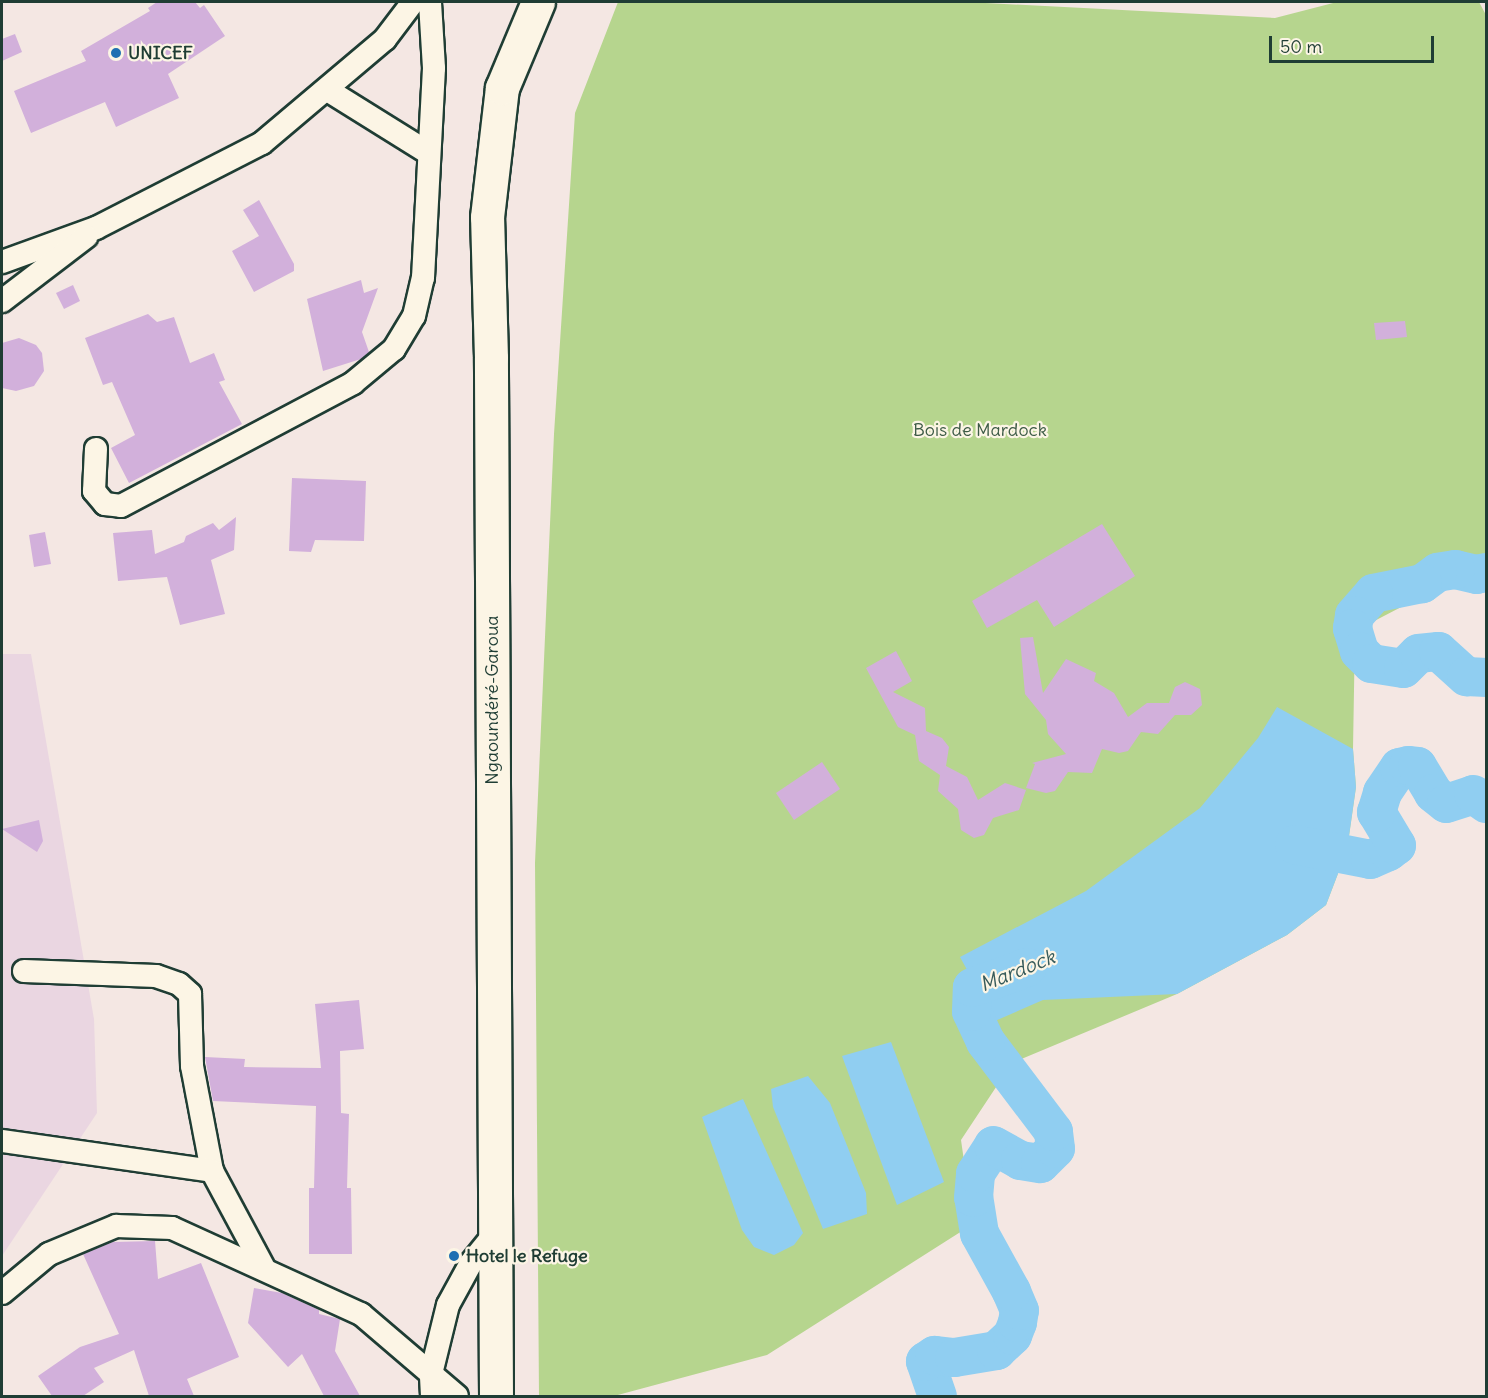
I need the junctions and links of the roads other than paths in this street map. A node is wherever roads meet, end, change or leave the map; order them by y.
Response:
1 (413, 2) edge
2 (430, 2) edge
3 (539, 5) edge
4 (329, 91) junction
5 (427, 152) junction
6 (96, 228) junction
7 (5, 255) edge
8 (2, 301) edge
9 (96, 449) dead end
10 (24, 972) dead end
11 (2, 1141) edge
12 (212, 1171) junction
13 (495, 1233) junction
14 (263, 1266) junction
15 (2, 1293) edge
16 (431, 1374) junction
17 (432, 1396) edge
18 (457, 1396) edge
19 (496, 1396) edge

1 - 4 street
2 - 5 street
3 - 13 highway, Ngaoundéré-Garoua
4 - 5 street
4 - 6 street
5 - 9 street
6 - 7 street
6 - 8 street
10 - 12 street
11 - 12 street
12 - 14 street
13 - 16 street
13 - 19 highway, Ngaoundéré-Garoua
14 - 15 street
14 - 16 street
16 - 17 street
16 - 18 street

